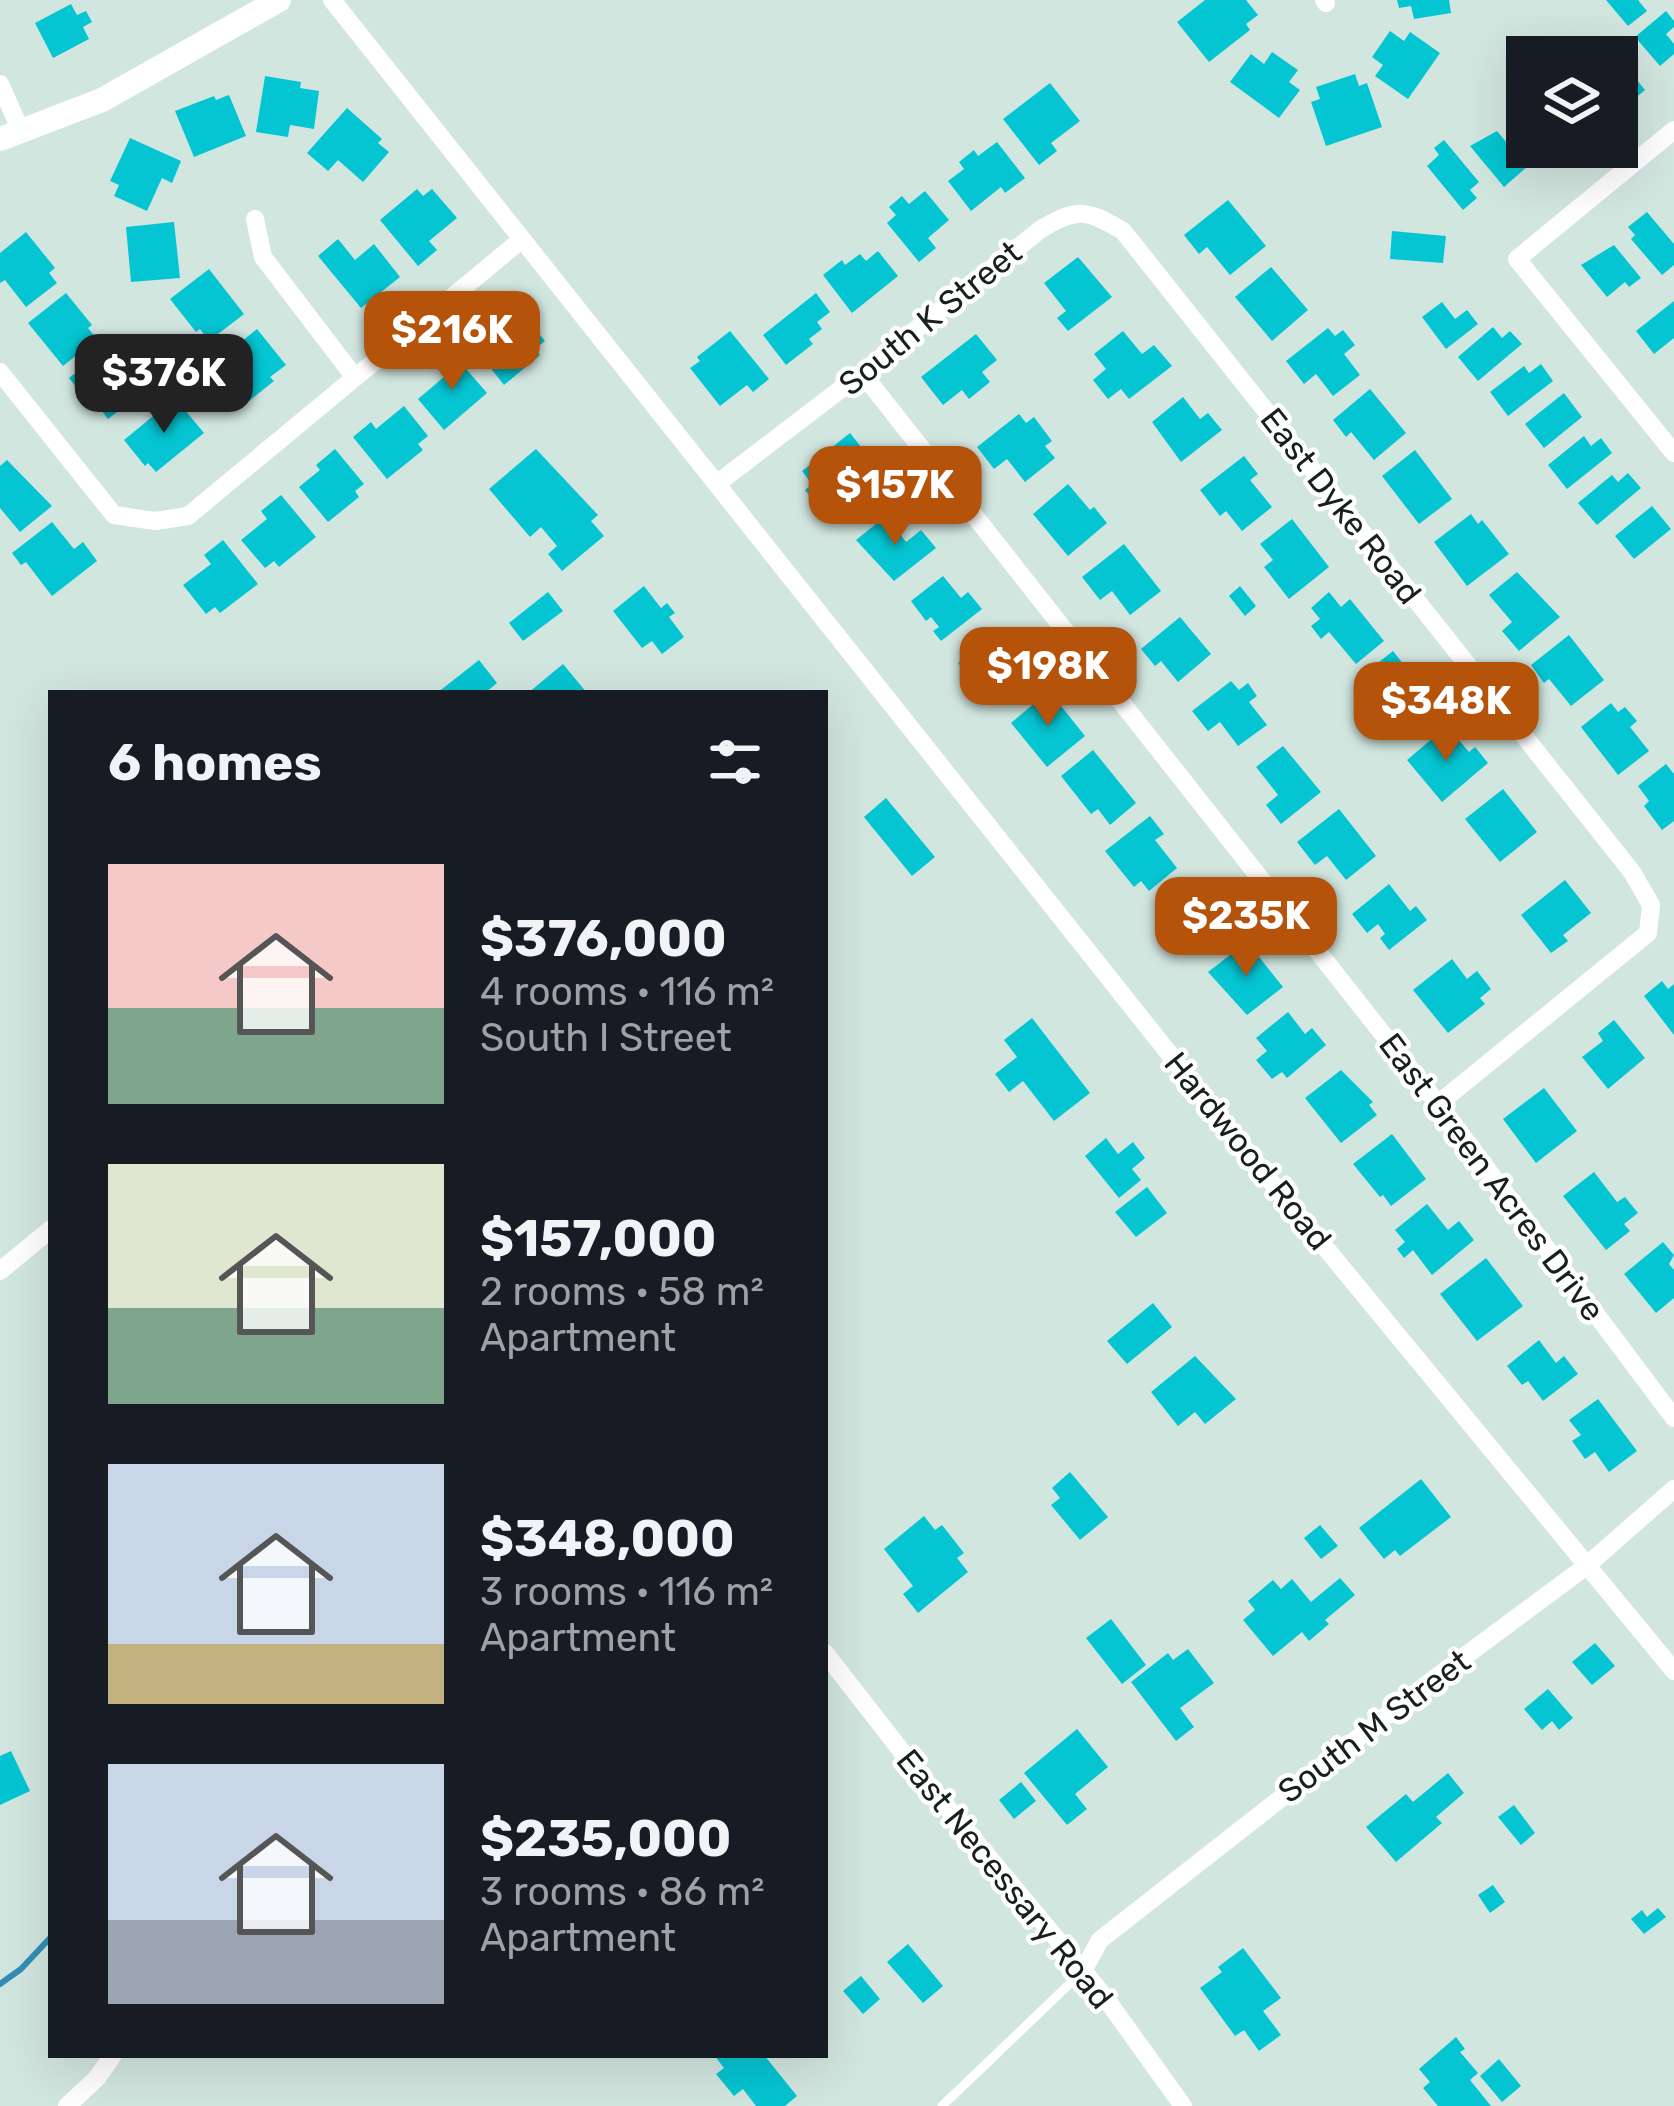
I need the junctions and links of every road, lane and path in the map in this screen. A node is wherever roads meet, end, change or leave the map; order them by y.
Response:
1 (332, 0) edge
2 (266, 4) edge
3 (0, 84) edge
4 (1674, 130) edge
5 (10, 135) edge
6 (1090, 212) joint
7 (255, 219) dead end
8 (521, 240) junction
9 (0, 372) edge
10 (862, 373) junction
11 (353, 375) junction
12 (1674, 452) edge
13 (718, 482) junction
14 (1438, 1104) junction
15 (48, 1231) edge
16 (0, 1271) edge
17 (1674, 1418) edge
18 (1674, 1489) edge
19 (1586, 1567) junction
20 (828, 1658) edge
21 (1674, 1672) edge
22 (1083, 1971) junction
23 (111, 2058) edge
24 (67, 2106) edge
25 (942, 2106) edge
26 (1183, 2106) edge

1 - 8 street, Hardwood Road
2 - 5 street
3 - 5 street
4 - 12 street
6 - 10 street, South K Street
6 - 14 street, East Dyke Road
7 - 11 street
8 - 11 street
8 - 13 street, Hardwood Road
9 - 11 street
10 - 13 street, South K Street
10 - 14 street, East Green Acres Drive
13 - 19 street, Hardwood Road
14 - 17 street, East Green Acres Drive
15 - 16 street
18 - 19 street, South M Street
19 - 21 street, Hardwood Road
19 - 22 street, South M Street
20 - 22 street, East Necessary Road
22 - 25 lane
22 - 26 street, East Necessary Road
23 - 24 street

